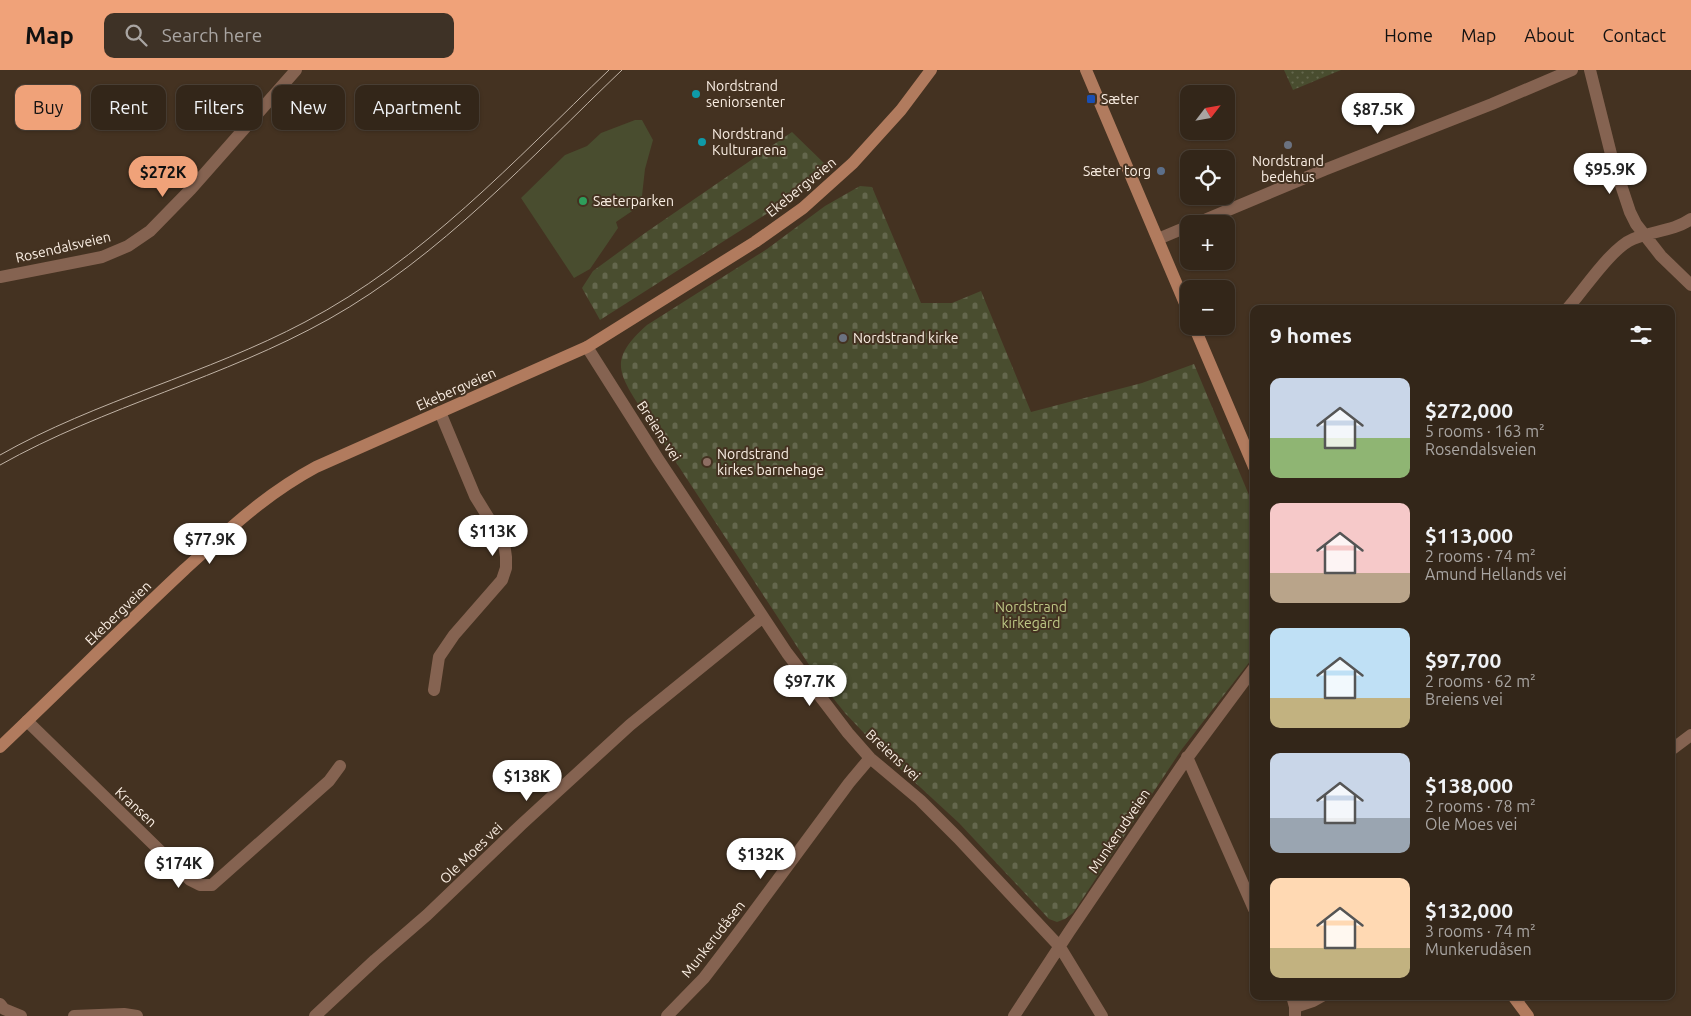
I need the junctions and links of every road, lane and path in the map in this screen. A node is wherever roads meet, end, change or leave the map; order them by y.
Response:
1 (296, 70) edge
2 (931, 70) edge
3 (1086, 70) edge
4 (1572, 70) edge
5 (1590, 70) edge
6 (1217, 215) edge
7 (1691, 219) edge
8 (1180, 230) edge
9 (1644, 235) junction
10 (1158, 239) junction
11 (0, 277) edge
12 (1691, 285) edge
13 (1180, 292) edge
14 (1570, 305) edge
15 (1198, 335) edge
16 (587, 347) junction
17 (440, 412) junction
18 (1250, 458) edge
19 (763, 617) junction
20 (1250, 673) edge
21 (434, 690) dead end
22 (27, 721) junction
23 (1691, 735) edge
24 (0, 747) edge
25 (1675, 747) edge
26 (1187, 757) junction
27 (870, 758) junction
28 (340, 766) dead end
29 (1250, 899) edge
30 (1060, 947) junction
31 (1316, 1000) edge
32 (1516, 1000) edge
33 (0, 1004) edge
34 (1294, 1006) edge
35 (16, 1015) edge
36 (74, 1016) edge
37 (137, 1016) edge
38 (315, 1016) edge
39 (667, 1016) edge
40 (1014, 1016) edge
41 (1102, 1016) edge
42 (1528, 1016) edge

1 - 11 street, Rosendalsveien
2 - 16 main road, Ekebergveien
3 - 10 main road
4 - 6 street
5 - 9 street
7 - 9 street
8 - 10 street
9 - 12 street
9 - 14 street
10 - 13 main road
15 - 18 main road
16 - 17 main road, Ekebergveien
16 - 19 street, Breiens vei
17 - 21 street
17 - 22 main road, Ekebergveien
19 - 27 street, Breiens vei
19 - 38 street, Ole Moes vei
20 - 26 street, Munkerudveien
22 - 24 main road, Ekebergveien
22 - 28 street, Kransen
23 - 25 street
26 - 29 street
26 - 30 street, Munkerudveien
27 - 30 street, Breiens vei
27 - 39 street, Munkerudåsen
30 - 40 street, Munkerudveien
30 - 41 street, Breiens vei
31 - 34 street
32 - 42 main road
33 - 35 street
36 - 37 street

